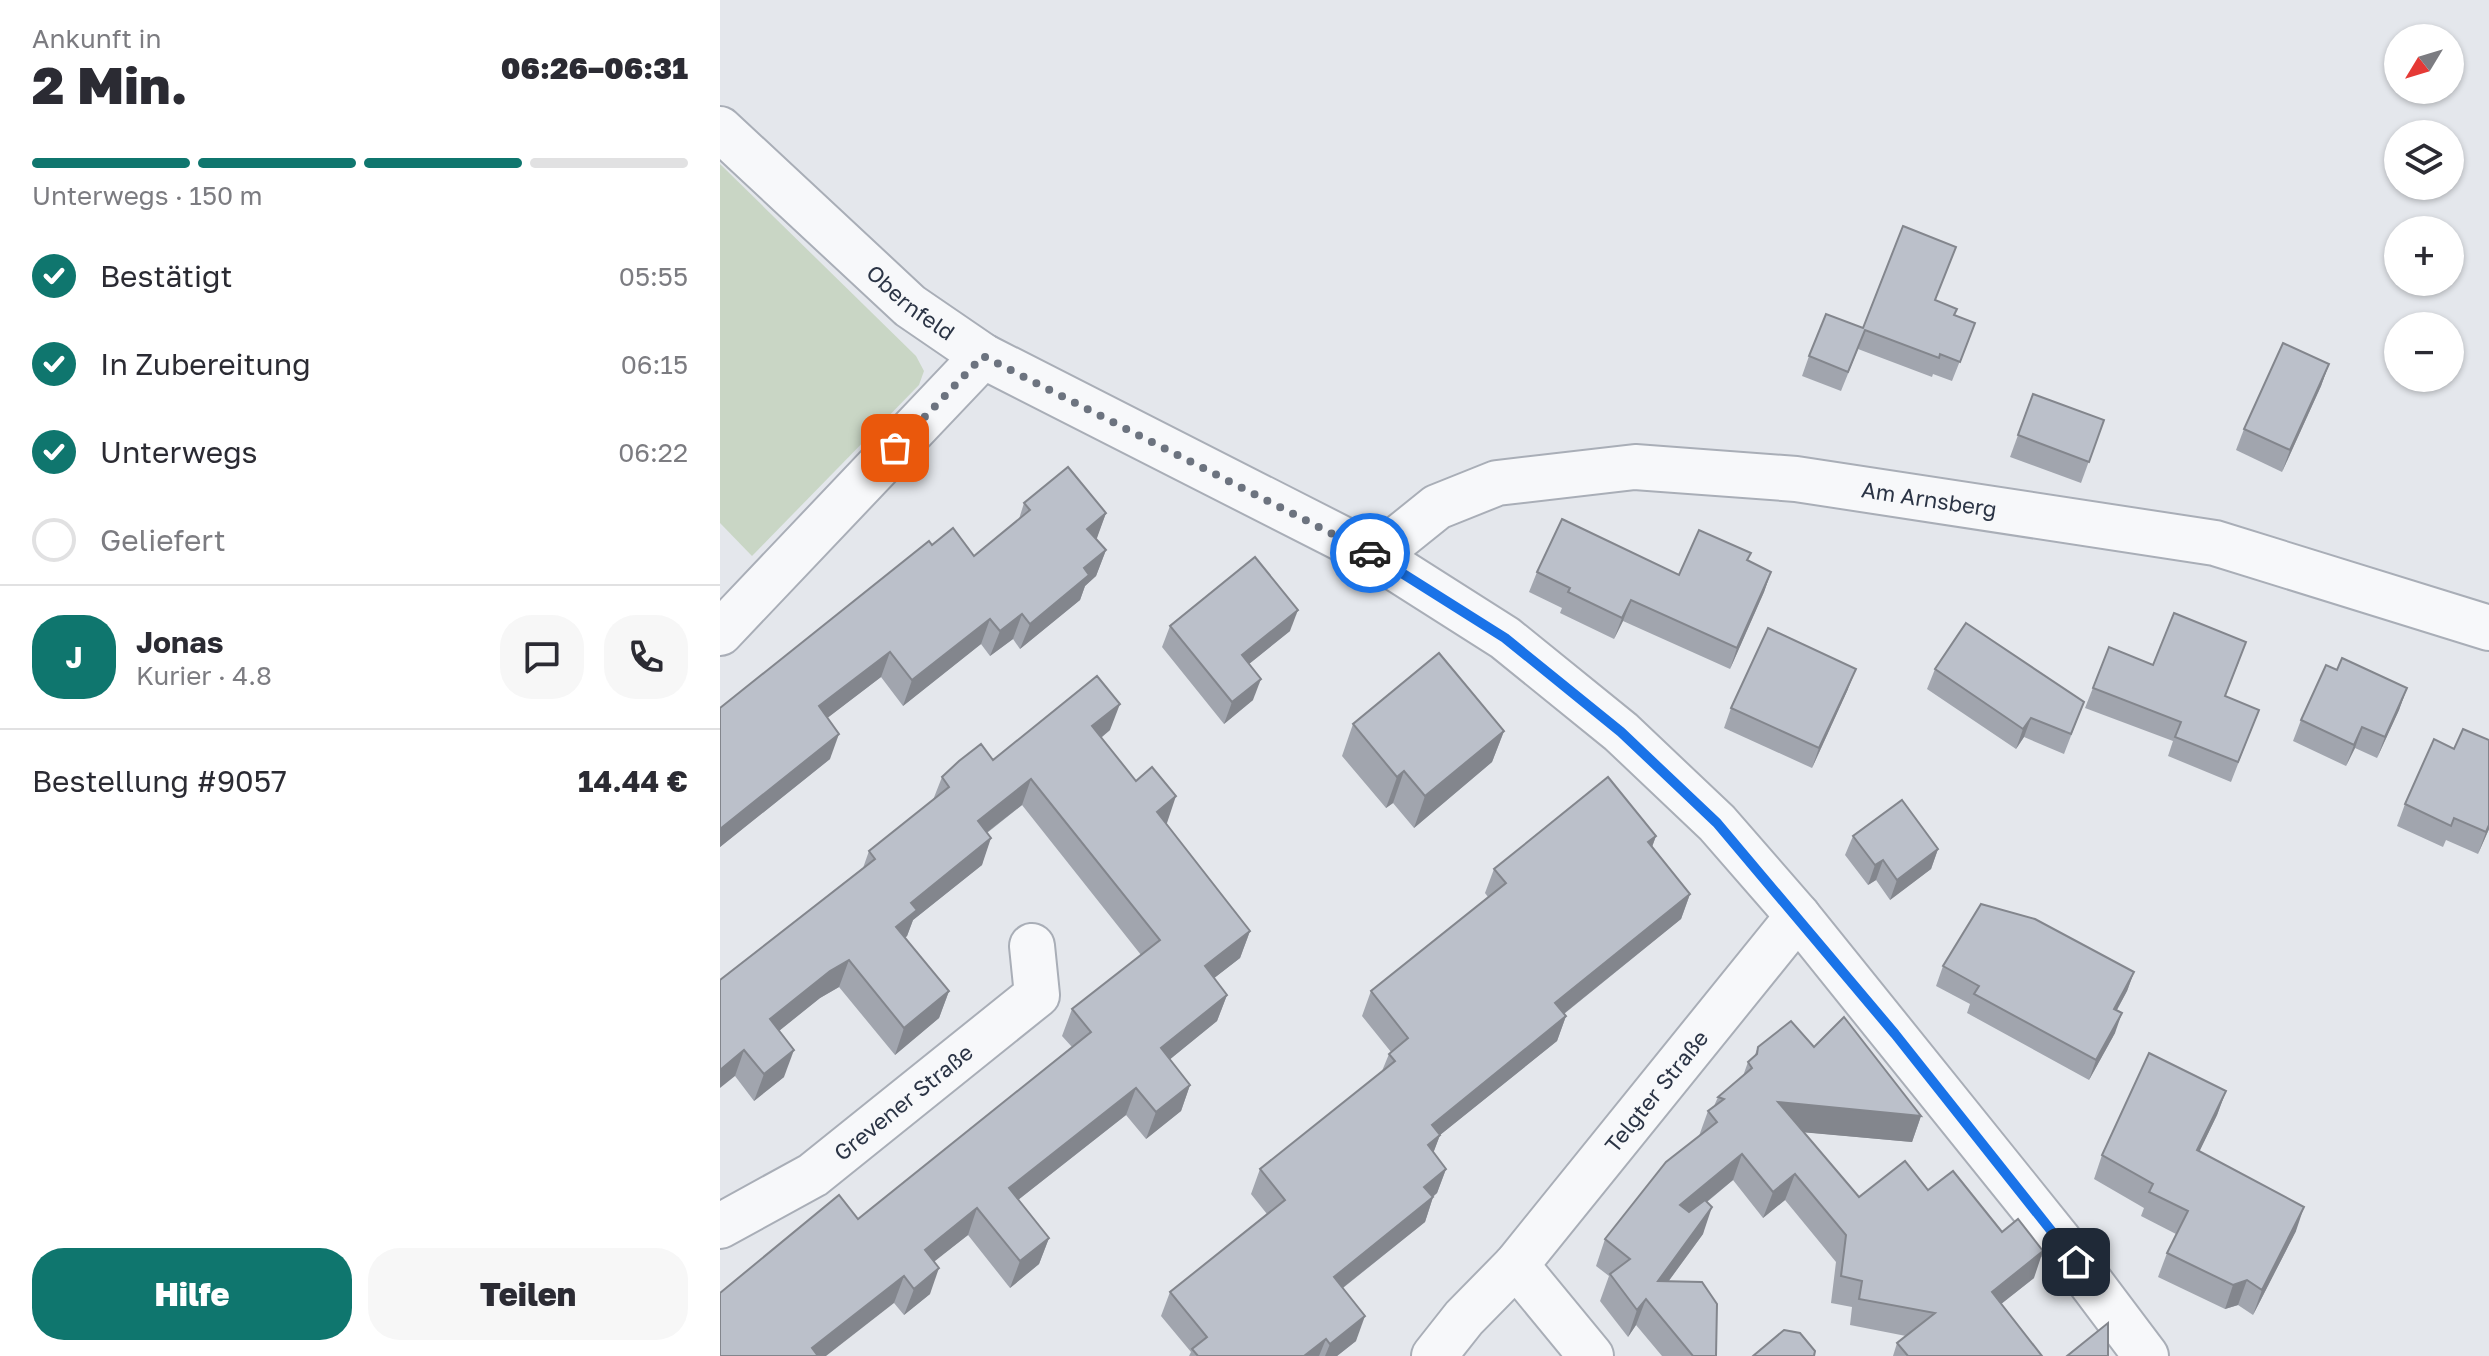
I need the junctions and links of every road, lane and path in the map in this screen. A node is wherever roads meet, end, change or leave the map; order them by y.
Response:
1 (720, 129) edge
2 (983, 356) junction
3 (1376, 556) junction
4 (2489, 628) edge
5 (720, 633) edge
6 (1798, 916) junction
7 (1032, 946) dead end
8 (720, 1226) edge
9 (1516, 1265) junction
10 (1434, 1356) edge
11 (1591, 1356) edge
12 (2146, 1356) edge

1 - 2 street, Obernfeld
2 - 3 street, Obernfeld
2 - 5 street
3 - 4 street, Am Arnsberg
3 - 6 street, Obernfeld
6 - 9 street, Telgter Straße
6 - 12 street, Obernfeld
7 - 8 street, Grevener Straße
9 - 10 street, Telgter Straße
9 - 11 street

